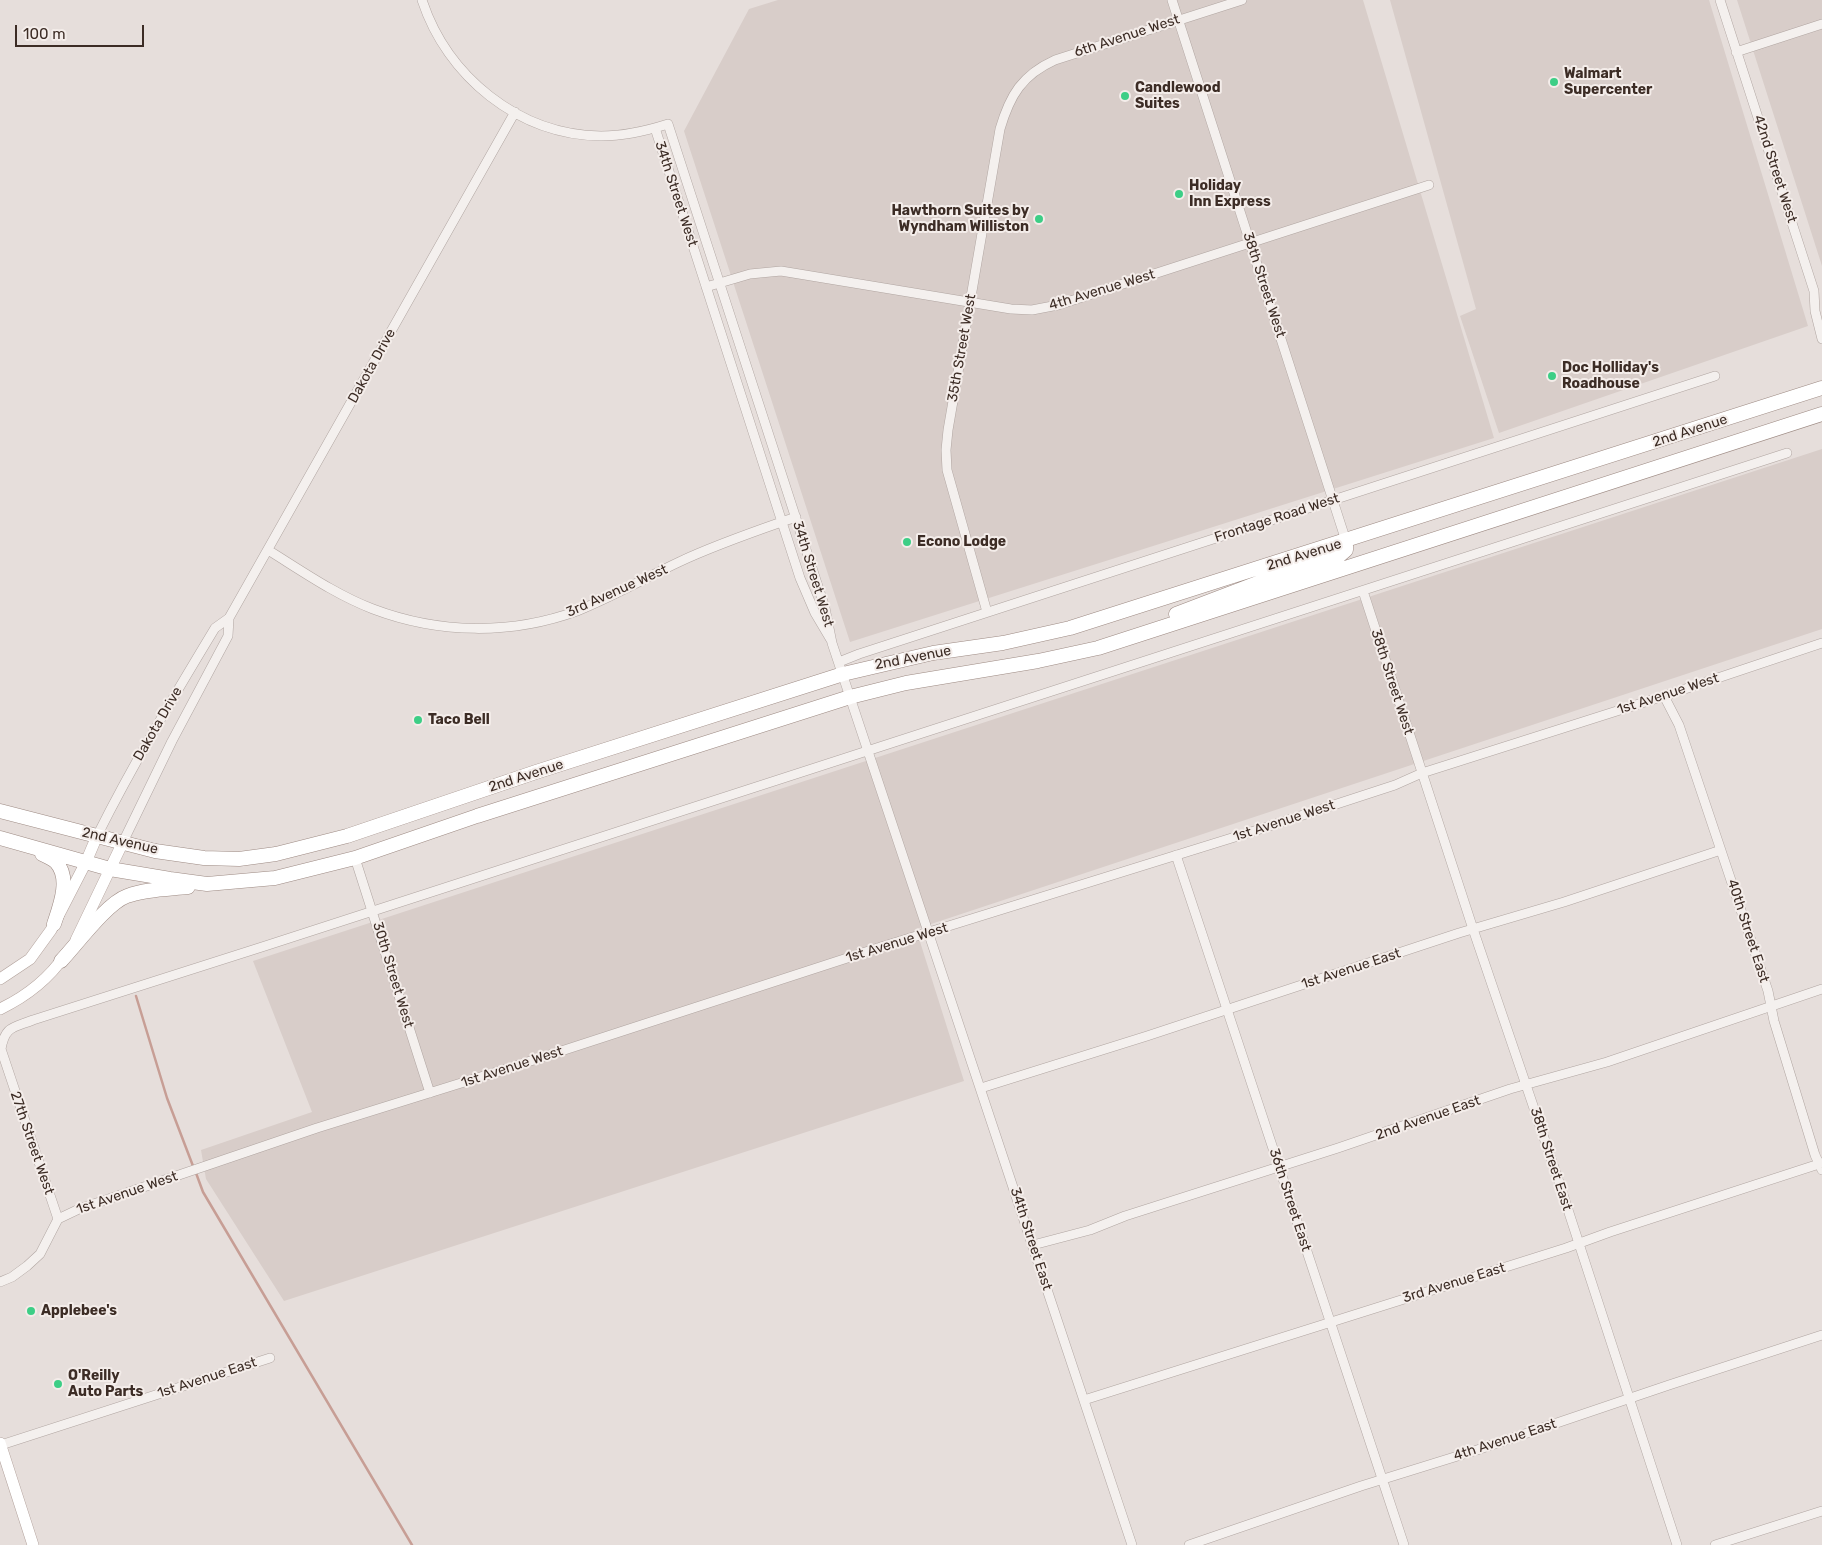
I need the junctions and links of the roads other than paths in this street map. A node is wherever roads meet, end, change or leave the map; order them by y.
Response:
1 (422, 0) edge
2 (1172, 0) edge
3 (1242, 0) edge
4 (1720, 0) edge
5 (1178, 20) junction
6 (1822, 24) edge
7 (1736, 52) junction
8 (1020, 85) joint
9 (515, 112) junction
10 (655, 128) junction
11 (1429, 185) dead end
12 (1250, 243) junction
13 (720, 283) junction
14 (706, 287) junction
15 (1814, 291) junction
16 (970, 302) junction
17 (1822, 307) edge
18 (1822, 339) edge
19 (1715, 376) dead end
20 (1822, 388) edge
21 (1822, 414) edge
22 (1822, 422) edge
23 (1787, 454) dead end
24 (1669, 464) junction
25 (1333, 500) junction
26 (796, 517) junction
27 (782, 522) junction
28 (1346, 541) junction
29 (268, 550) junction
30 (1363, 591) junction
31 (987, 612) junction
32 (229, 618) junction
33 (832, 643) junction
34 (1822, 643) edge
35 (1055, 657) junction
36 (841, 668) junction
37 (1664, 696) junction
38 (850, 697) junction
39 (868, 751) junction
40 (1422, 773) junction
41 (0, 811) edge
42 (97, 836) junction
43 (0, 838) edge
44 (123, 842) junction
45 (16, 843) junction
46 (1722, 850) junction
47 (1176, 855) junction
48 (355, 858) junction
49 (86, 862) junction
50 (110, 869) junction
51 (207, 884) junction
52 (373, 911) junction
53 (54, 924) junction
54 (1473, 929) junction
55 (927, 933) junction
56 (62, 961) junction
57 (0, 979) edge
58 (1822, 989) edge
59 (1771, 1006) junction
60 (0, 1009) edge
61 (1227, 1010) junction
62 (1526, 1084) junction
63 (981, 1088) junction
64 (430, 1093) junction
65 (1821, 1166) edge
66 (1279, 1167) junction
67 (58, 1219) junction
68 (1579, 1243) junction
69 (1033, 1245) junction
70 (0, 1282) edge
71 (1330, 1322) junction
72 (1822, 1335) edge
73 (270, 1358) dead end
74 (1630, 1398) junction
75 (1084, 1400) junction
76 (0, 1444) edge
77 (1382, 1479) junction
78 (1822, 1511) edge
79 (33, 1545) edge
80 (1132, 1545) edge
81 (1189, 1545) edge
82 (1404, 1545) edge
83 (1677, 1545) edge
84 (1715, 1545) edge

1 - 9 street
2 - 5 street, 38th Street West
3 - 5 street, 6th Avenue West
4 - 7 street, 42nd Street West
5 - 8 street, 6th Avenue West
5 - 12 street, 38th Street West
6 - 7 street
7 - 15 street, 42nd Street West
8 - 16 street, 35th Street West
9 - 10 street
9 - 29 street, Dakota Drive
10 - 13 street, 34th Street West
10 - 14 street, 34th Street West
11 - 12 street, 4th Avenue West
12 - 16 street, 4th Avenue West
12 - 25 street, 38th Street West
13 - 14 street, 4th Avenue West
13 - 16 street, 4th Avenue West
13 - 26 street, 34th Street West
14 - 27 street, 34th Street West
15 - 17 street
15 - 18 street, 42nd Street West
16 - 31 street, 35th Street West
19 - 25 street, Frontage Road West
20 - 28 highway, 2nd Avenue
21 - 24 highway, 2nd Avenue
22 - 24 highway
23 - 30 street, 27th Street West
24 - 35 highway, 2nd Avenue
25 - 28 street, 38th Street West
25 - 31 street, Frontage Road West
26 - 27 street, 3rd Avenue West
26 - 33 street, 34th Street West
27 - 29 street, 3rd Avenue West
27 - 33 street, 34th Street West
28 - 35 highway
28 - 36 highway, 2nd Avenue
29 - 32 street, Dakota Drive
30 - 39 street, 27th Street West
30 - 40 street, 38th Street West
31 - 36 street, Frontage Road West
32 - 42 street, Dakota Drive
32 - 44 street, Dakota Drive
33 - 36 street, 34th Street West
34 - 37 street, 1st Avenue West
35 - 38 highway, 2nd Avenue
36 - 38 street, 34th Street West
36 - 44 highway, 2nd Avenue
37 - 40 street, 1st Avenue West
37 - 46 street, 40th Street East
38 - 39 street, 34th Street West
38 - 48 highway, 2nd Avenue
39 - 52 street, 27th Street West
39 - 55 street, 34th Street West
40 - 47 street, 1st Avenue West
40 - 54 street, 38th Street East
41 - 42 highway, 2nd Avenue
42 - 44 highway, 2nd Avenue
42 - 49 main road
43 - 45 highway, 2nd Avenue
44 - 50 main road
45 - 49 highway, 2nd Avenue
45 - 53 highway
46 - 54 street, 1st Avenue East
46 - 59 street, 40th Street East
47 - 55 street, 1st Avenue West
47 - 61 street, 36th Street East
48 - 51 highway, 2nd Avenue
48 - 52 street, 30th Street West
49 - 50 highway, 2nd Avenue
49 - 53 main road
50 - 51 highway, 2nd Avenue
50 - 56 main road
51 - 56 highway
52 - 64 street, 30th Street West
52 - 67 street, 27th Street West
53 - 57 main road
54 - 61 street, 1st Avenue East
54 - 62 street, 38th Street East
55 - 63 street, 34th Street East
55 - 64 street, 1st Avenue West
56 - 60 main road
58 - 59 street, 2nd Avenue East
59 - 62 street, 2nd Avenue East
59 - 65 street, 40th Street East
61 - 63 street, 1st Avenue East
61 - 66 street, 36th Street East
62 - 66 street, 2nd Avenue East
62 - 68 street, 38th Street East
63 - 69 street, 34th Street East
64 - 67 street, 1st Avenue West
65 - 68 street, 3rd Avenue East
66 - 69 street, 2nd Avenue East
66 - 71 street, 36th Street East
67 - 70 street
68 - 71 street, 3rd Avenue East
68 - 74 street, 38th Street East
69 - 75 street, 34th Street East
71 - 75 street, 3rd Avenue East
71 - 77 street, 36th Street East
72 - 74 street, 4th Avenue East
73 - 76 street, 1st Avenue East
74 - 77 street, 4th Avenue East
74 - 83 street, 38th Street East
75 - 80 street, 34th Street East
76 - 79 main road
77 - 81 street, 4th Avenue East
77 - 82 street, 36th Street East
78 - 84 street

